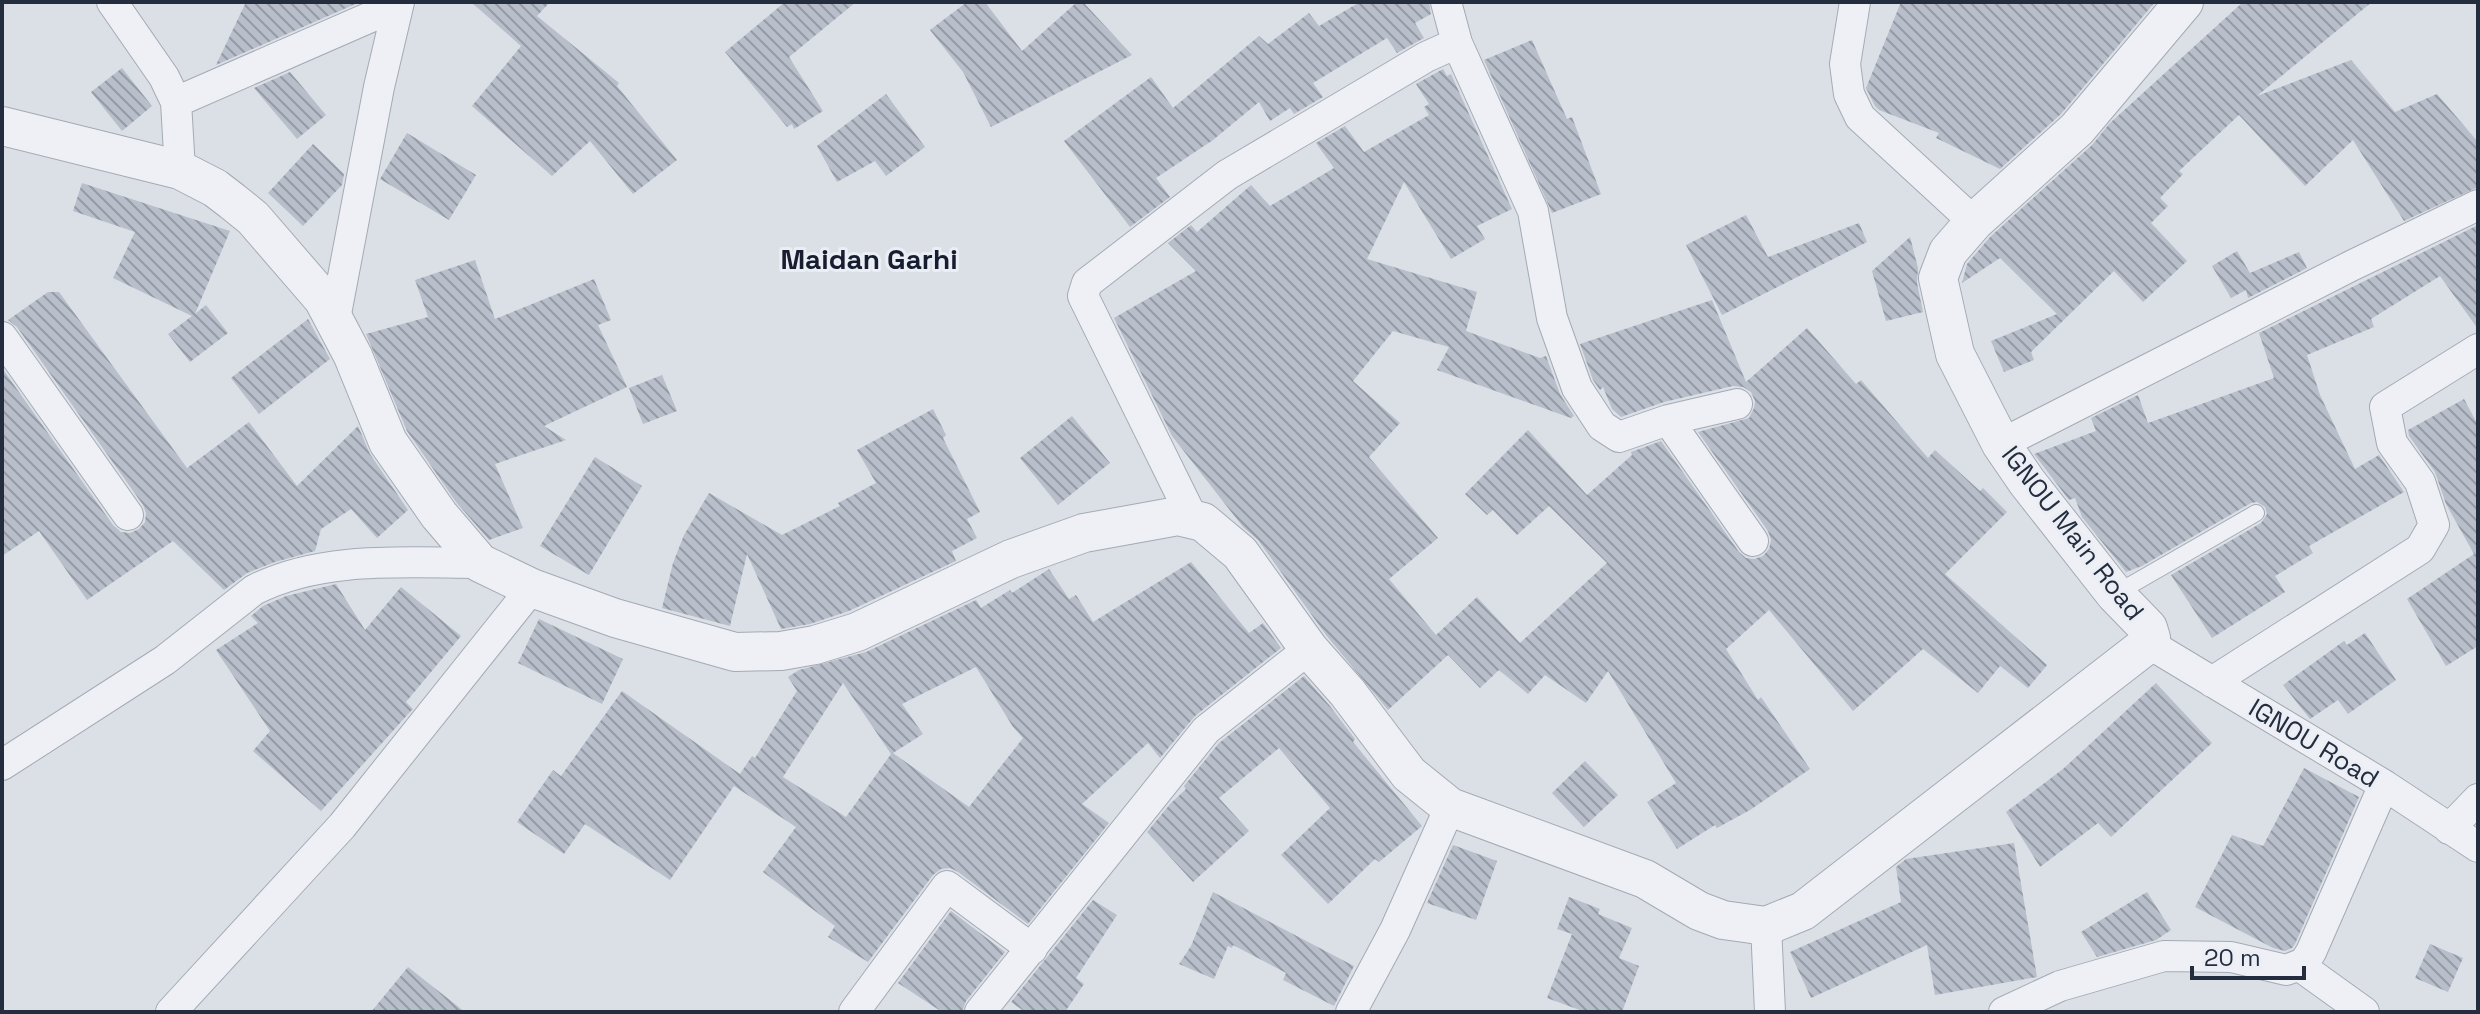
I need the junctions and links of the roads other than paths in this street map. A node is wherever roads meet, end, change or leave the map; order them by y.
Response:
1 (112, 2) edge
2 (1446, 2) edge
3 (1855, 2) edge
4 (2184, 2) edge
5 (398, 3) edge
6 (1457, 43) junction
7 (176, 102) junction
8 (2, 126) edge
9 (180, 170) junction
10 (2478, 205) edge
11 (1974, 222) junction
12 (335, 319) junction
13 (2, 337) edge
14 (2478, 349) edge
15 (1737, 404) dead end
16 (1668, 420) junction
17 (2001, 444) junction
18 (2256, 513) dead end
19 (128, 515) dead end
20 (1193, 519) junction
21 (1753, 541) dead end
22 (480, 563) junction
23 (532, 588) junction
24 (2115, 594) junction
25 (2148, 643) junction
26 (1309, 649) junction
27 (2212, 682) junction
28 (2, 765) edge
29 (2384, 785) junction
30 (2478, 799) edge
31 (1450, 807) junction
32 (2449, 829) junction
33 (2478, 847) edge
34 (1766, 926) junction
35 (1032, 949) junction
36 (2300, 966) junction
37 (171, 1012) edge
38 (854, 1012) edge
39 (980, 1012) edge
40 (1351, 1012) edge
41 (1770, 1012) edge
42 (2004, 1012) edge
43 (2364, 1012) edge

1 - 7 street
2 - 6 street
3 - 11 street
4 - 11 street, IGNOU Main Road
5 - 7 street
5 - 12 street
6 - 16 street
6 - 20 street
7 - 9 street
8 - 9 street
9 - 12 street
10 - 17 street
11 - 17 street, IGNOU Main Road
12 - 22 street
13 - 19 street
14 - 27 street
15 - 16 street
16 - 21 street
17 - 24 street, IGNOU Main Road
18 - 24 lane
20 - 23 street
20 - 26 street
22 - 23 street
22 - 28 street
23 - 37 street
24 - 25 street, IGNOU Main Road
25 - 27 street, IGNOU Road
25 - 34 street
26 - 31 street
26 - 35 street
27 - 29 street, IGNOU Road
29 - 32 street, IGNOU Road
29 - 36 street
30 - 32 street
31 - 34 street
31 - 40 street
32 - 33 street, IGNOU Road
34 - 41 street
35 - 38 street
35 - 39 street
36 - 42 street
36 - 43 street

